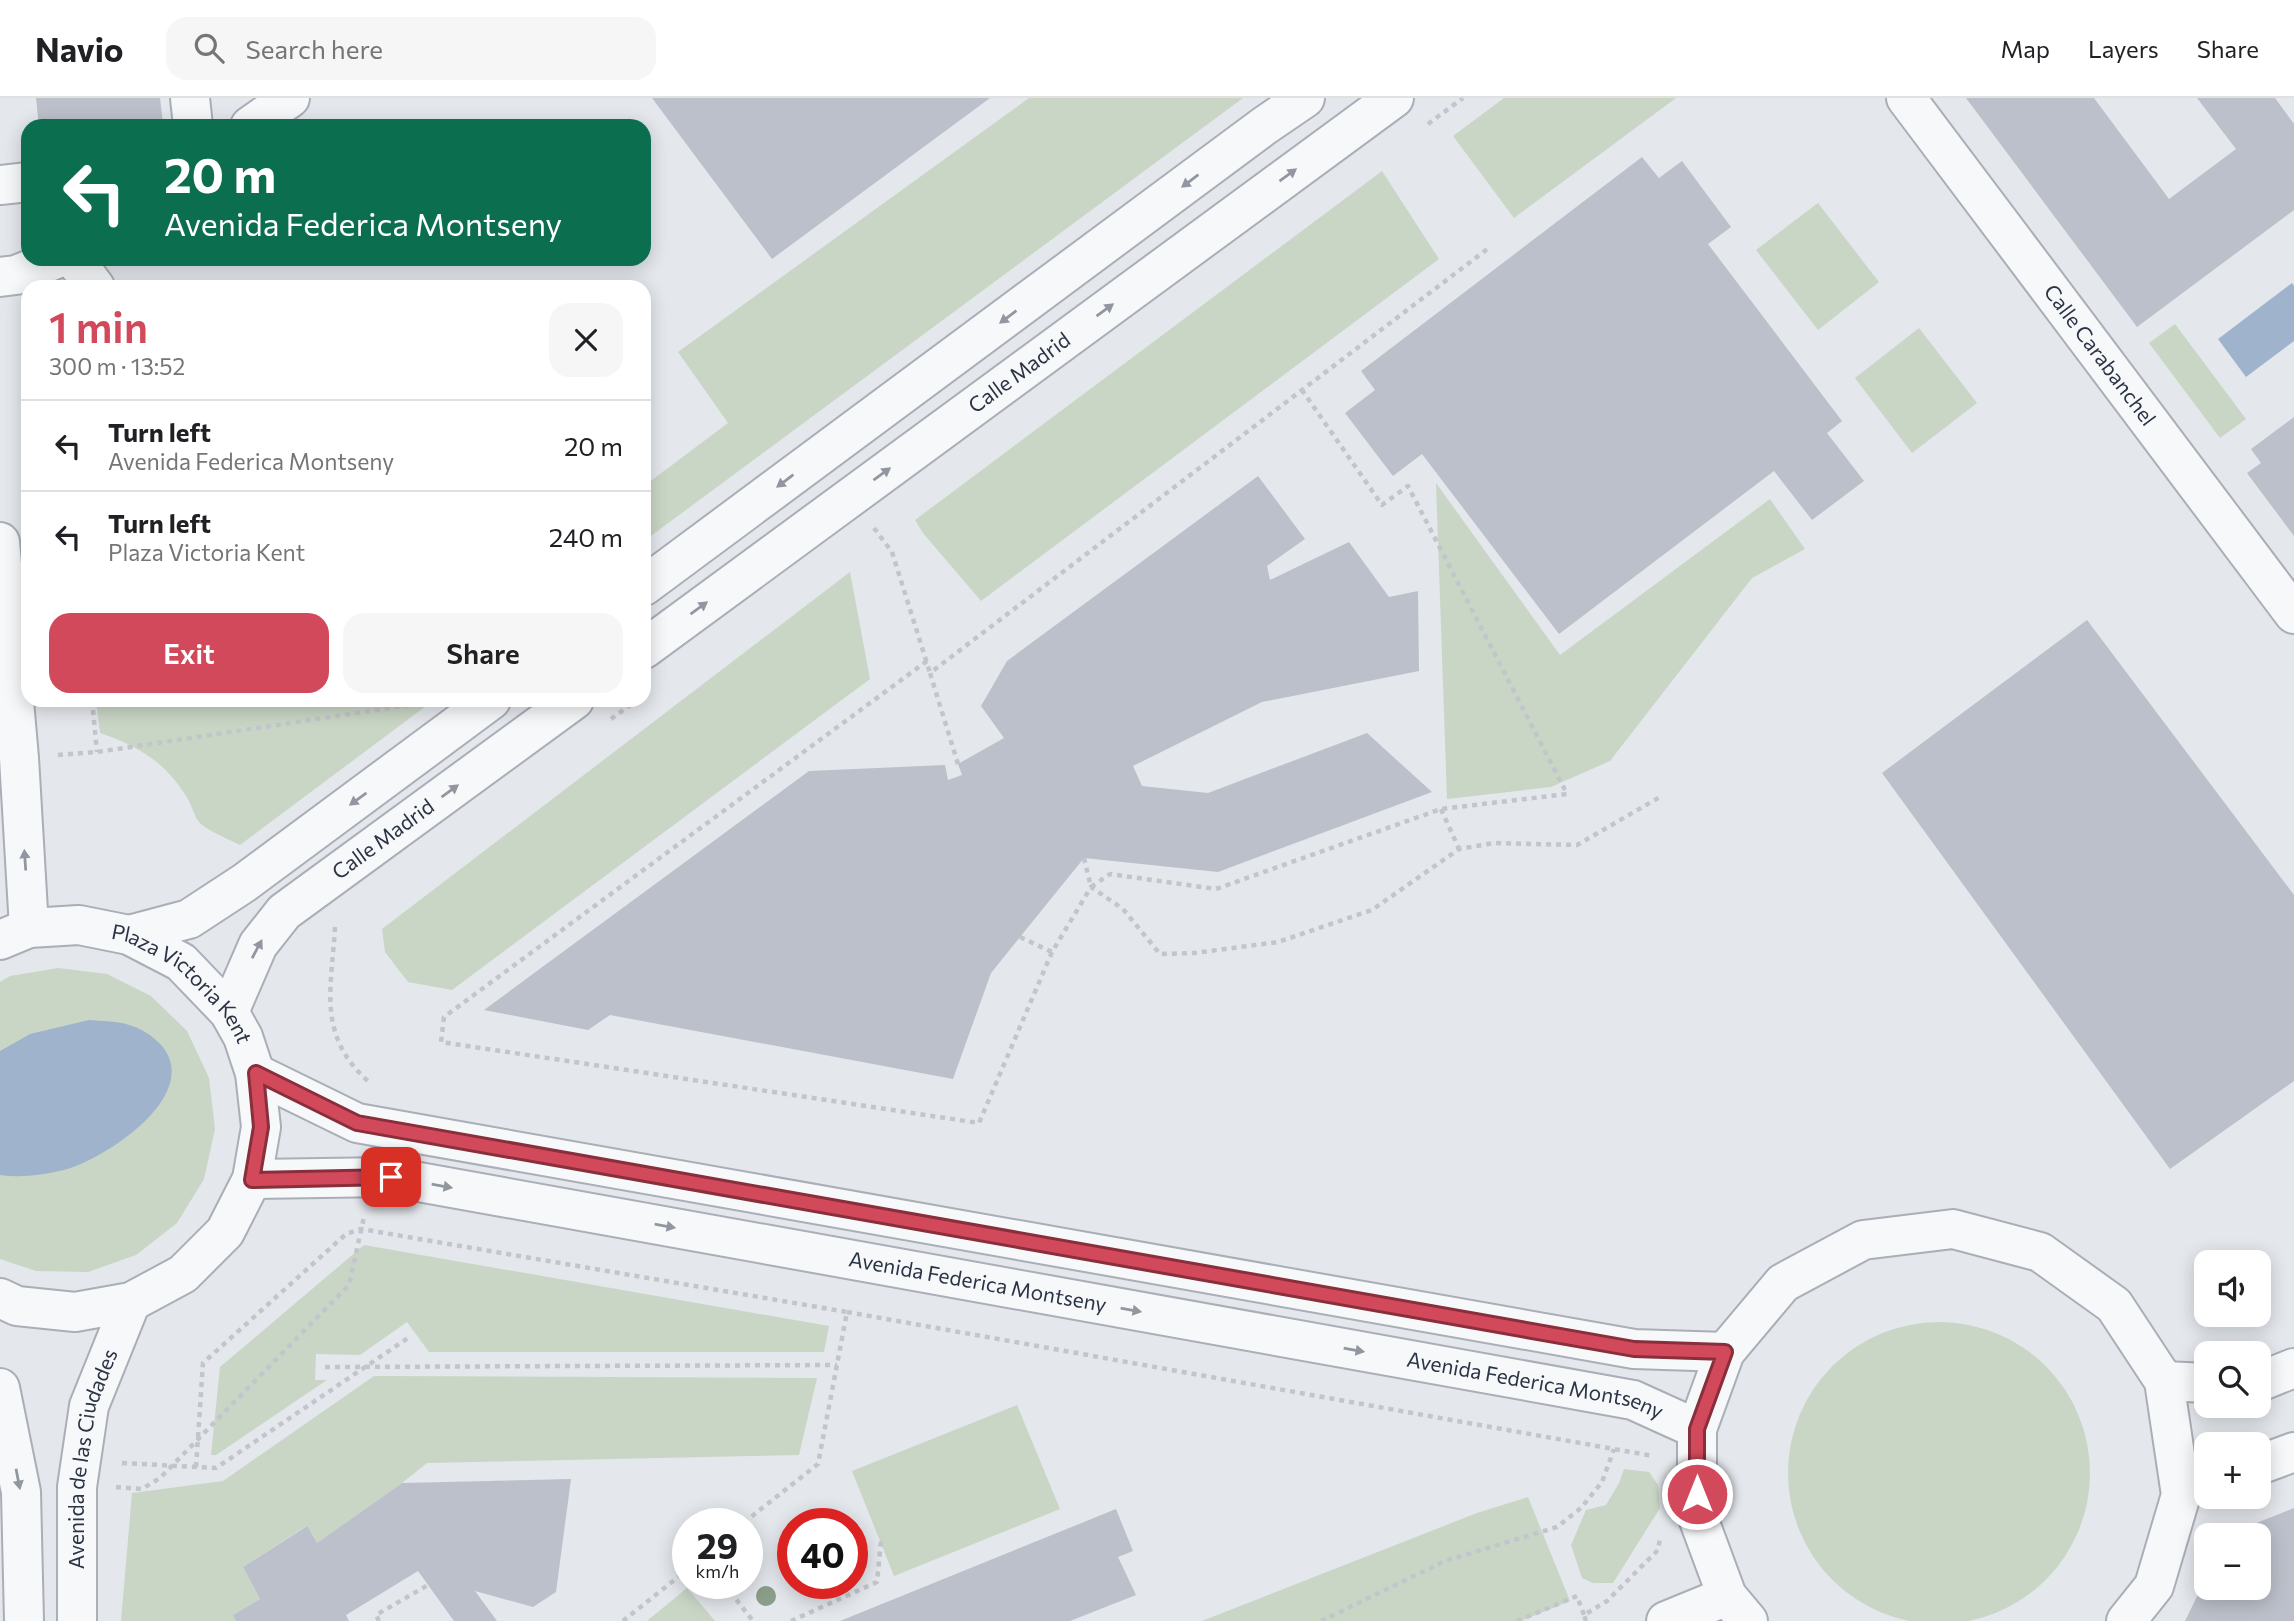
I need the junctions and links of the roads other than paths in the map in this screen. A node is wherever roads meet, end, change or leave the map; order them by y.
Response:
1 (190, 98) edge
2 (290, 98) edge
3 (1305, 98) edge
4 (1394, 98) edge
5 (1906, 98) edge
6 (192, 119) edge
7 (260, 119) edge
8 (21, 183) edge
9 (0, 185) edge
10 (38, 266) edge
11 (0, 277) edge
12 (0, 542) edge
13 (651, 581) edge
14 (2294, 614) edge
15 (651, 644) edge
16 (481, 707) edge
17 (564, 707) edge
18 (15, 934) edge
19 (129, 935) junction
20 (229, 1012) junction
21 (256, 1073) junction
22 (252, 1180) junction
23 (0, 1298) edge
24 (131, 1302) junction
25 (1725, 1352) junction
26 (2294, 1368) edge
27 (2271, 1377) edge
28 (2164, 1381) junction
29 (2194, 1382) edge
30 (0, 1388) edge
31 (1697, 1429) junction
32 (2294, 1451) edge
33 (2271, 1460) edge
34 (2194, 1490) edge
35 (1738, 1609) edge
36 (24, 1621) edge
37 (77, 1621) edge
38 (1666, 1621) edge
39 (2126, 1621) edge

1 - 6 street
2 - 7 street
3 -> 13 street
15 -> 4 street, Calle Madrid
5 - 14 street, Calle Carabanchel
8 - 9 street
10 - 11 street
18 -> 12 street
16 -> 19 street
20 -> 17 street, Calle Madrid
18 - 19 street, Plaza Victoria Kent
19 - 20 street, Plaza Victoria Kent
20 - 21 street, Plaza Victoria Kent
21 - 22 street, Plaza Victoria Kent
21 - 25 street
22 - 24 street, Plaza Victoria Kent
22 -> 31 street, Avenida Federica Montseny
23 - 24 street, Plaza Victoria Kent
24 - 37 street, Avenida de las Ciudades
25 - 28 street
25 - 31 street
26 - 27 street
28 - 29 street
28 - 34 street
30 -> 36 street
31 - 35 street
32 - 33 street
34 - 39 street
35 - 38 street

